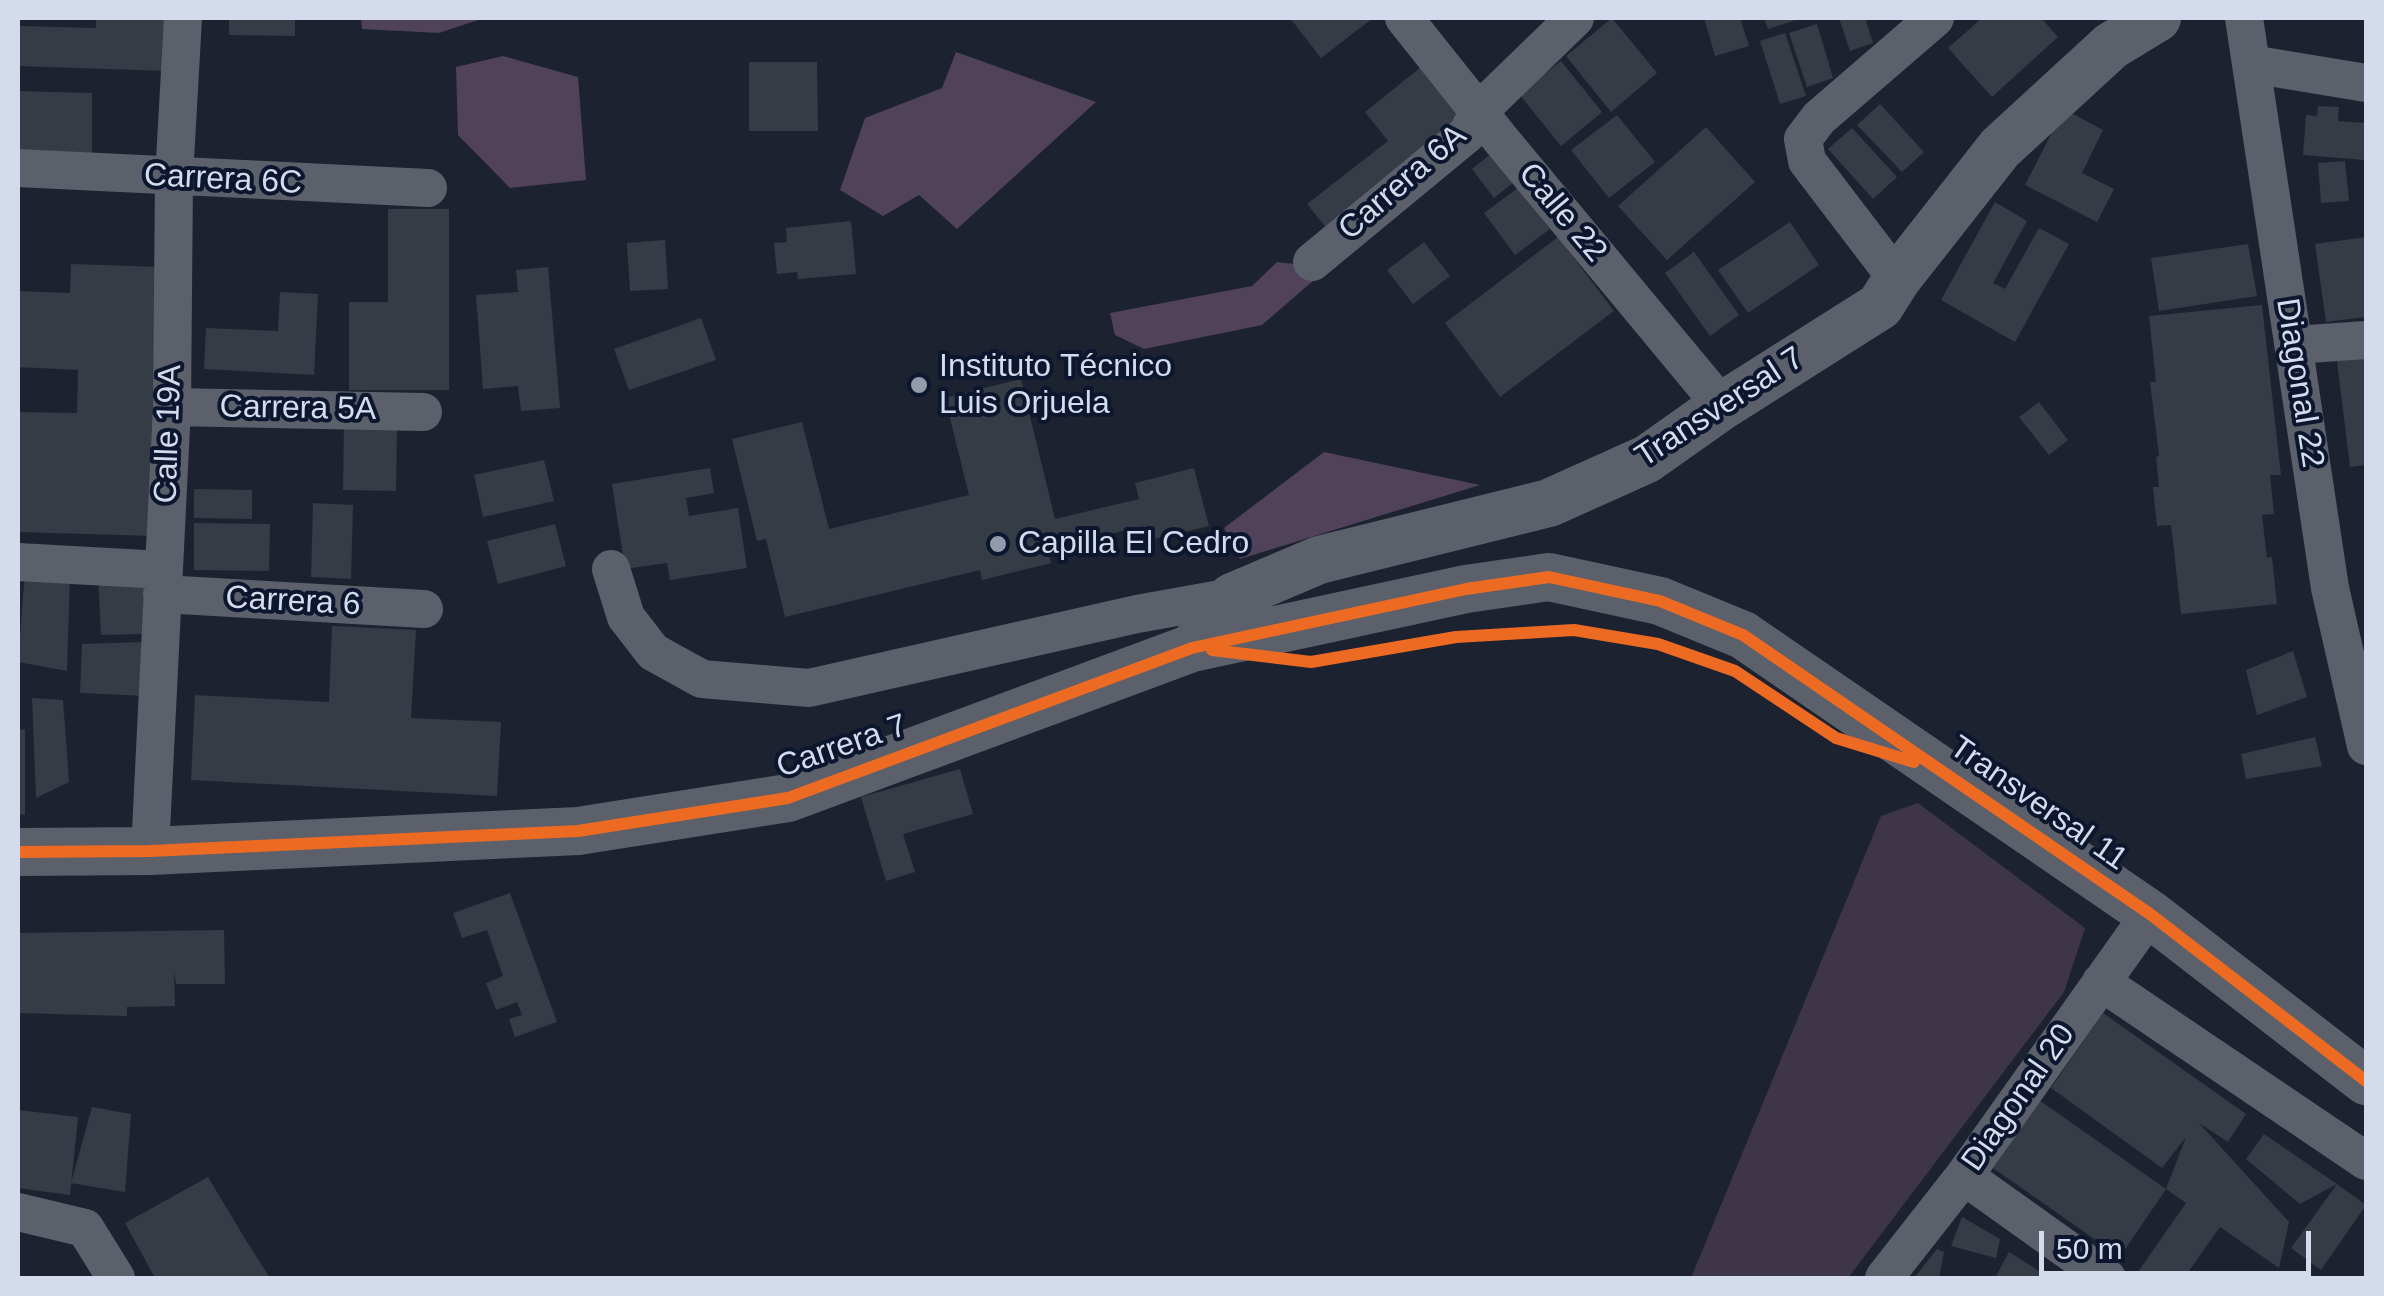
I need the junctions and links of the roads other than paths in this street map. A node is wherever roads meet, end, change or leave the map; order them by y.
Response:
1 (184, 18) edge
2 (1404, 18) edge
3 (1575, 18) edge
4 (1935, 18) edge
5 (2157, 18) edge
6 (2244, 18) edge
7 (2251, 64) junction
8 (2366, 83) edge
9 (1479, 111) junction
10 (18, 168) edge
11 (174, 178) junction
12 (428, 188) dead end
13 (1312, 262) dead end
14 (1897, 279) junction
15 (2366, 340) edge
16 (2294, 345) junction
17 (1722, 406) junction
18 (172, 407) junction
19 (423, 412) dead end
20 (18, 562) edge
21 (611, 569) dead end
22 (162, 582) junction
23 (1232, 596) junction
24 (1660, 601) joint
25 (424, 609) dead end
26 (1192, 648) junction
27 (2366, 746) edge
28 (150, 851) junction
29 (18, 852) edge
30 (2150, 914) junction
31 (2101, 982) junction
32 (2366, 1081) edge
33 (2366, 1161) edge
34 (1964, 1176) junction
35 (18, 1212) edge
36 (116, 1278) edge
37 (1884, 1278) edge
38 (2107, 1278) edge

1 - 11 street, Calle 19A
2 - 9 street, Calle 22
3 - 9 street, Carrera 6A
4 - 14 street
5 - 14 street, Transversal 7
6 - 7 street, Diagonal 22
7 - 8 street
7 - 16 street, Diagonal 22
9 - 13 street, Carrera 6A
9 - 17 street, Calle 22
10 - 11 street, Carrera 6C
11 - 12 street, Carrera 6C
11 - 18 street, Calle 19A
14 - 17 street, Transversal 7
15 - 16 street
16 - 27 street, Diagonal 22
17 - 23 street, Transversal 7
18 - 19 street, Carrera 5A
18 - 22 street, Calle 19A
20 - 22 street, Carrera 6
21 - 23 street
22 - 25 street, Carrera 6
22 - 28 street, Calle 19A
23 - 26 street
24 - 26 street, Carrera 7
24 - 30 street, Transversal 11
26 - 28 street, Carrera 7
28 - 29 street, Carrera 7
30 - 31 street, Diagonal 20
30 - 32 street, Transversal 11
31 - 33 street
31 - 34 street, Diagonal 20
34 - 37 street, Diagonal 20
34 - 38 street
35 - 36 street

